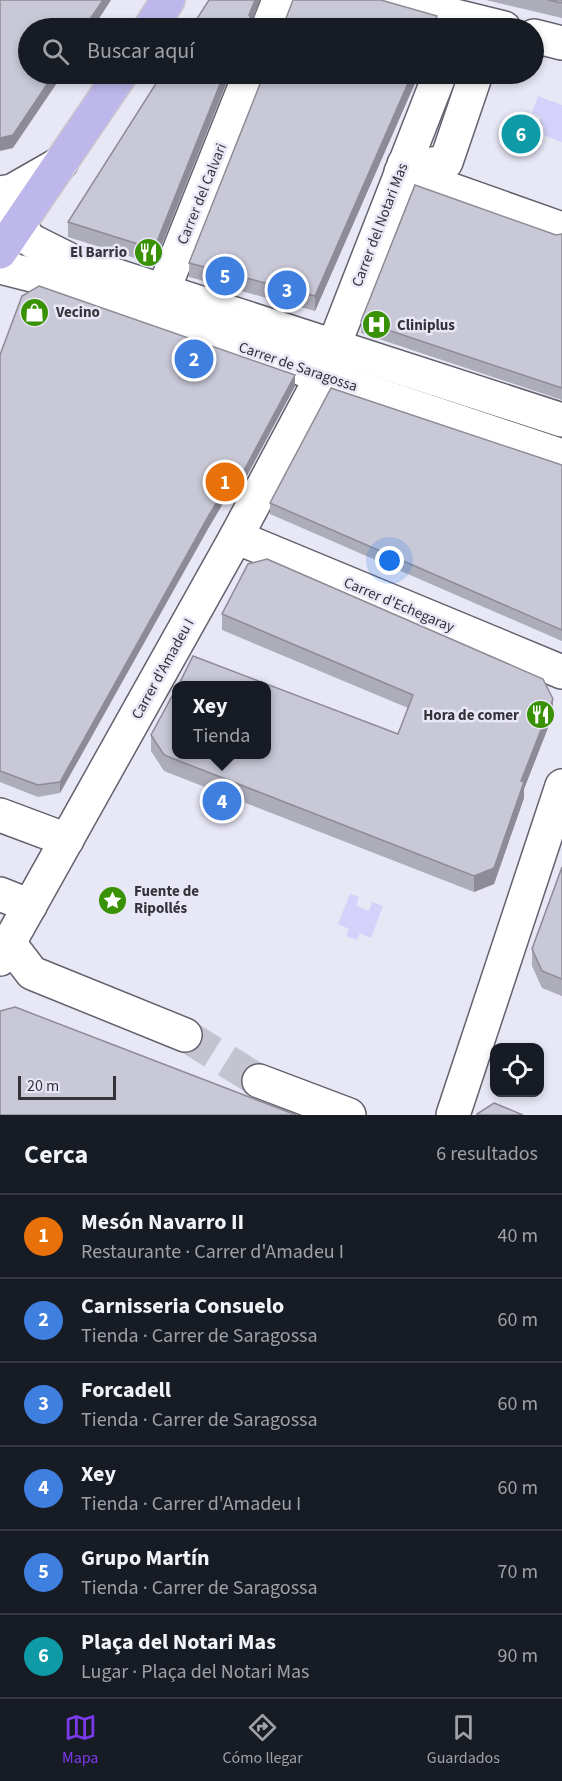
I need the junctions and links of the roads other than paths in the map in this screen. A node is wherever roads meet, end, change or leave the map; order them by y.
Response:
1 (168, 0) edge
2 (279, 0) edge
3 (390, 0) edge
4 (156, 18) edge
5 (272, 18) edge
6 (462, 18) edge
7 (544, 38) edge
8 (562, 43) edge
9 (114, 84) edge
10 (246, 84) edge
11 (436, 84) edge
12 (455, 84) edge
13 (473, 84) edge
14 (440, 128) dead end
15 (61, 163) junction
16 (403, 168) junction
17 (0, 193) edge
18 (562, 229) edge
19 (6, 230) edge
20 (0, 266) edge
21 (158, 304) junction
22 (328, 360) junction
23 (562, 420) edge
24 (562, 431) edge
25 (562, 456) edge
26 (236, 537) junction
27 (562, 672) edge
28 (562, 786) edge
29 (0, 815) edge
30 (67, 840) junction
31 (0, 894) edge
32 (30, 906) junction
33 (5, 951) edge
34 (185, 1035) tunnel mouth
35 (259, 1081) tunnel mouth
36 (349, 1115) edge
37 (453, 1115) edge

1 - 4 main road
2 - 5 street
3 - 6 street
7 - 8 street
9 - 15 main road
10 - 21 street, Carrer del Calvari
11 - 16 street, Carrer del Notari Mas
12 - 14 street
13 - 16 street
15 - 17 street
15 - 19 main road
16 - 18 street
16 - 22 street, Carrer del Notari Mas
19 - 21 street, Carrer de Saragossa
20 - 21 street, Carrer de Saragossa
21 - 22 street, Carrer de Saragossa
22 - 23 street, Carrer de Saragossa
22 - 24 street, Carrer de Saragossa
22 - 25 street, Carrer de Saragossa
22 - 26 street, Carrer d'Amadeu I
26 - 27 street, Carrer d'Echegaray
26 - 30 street, Carrer d'Amadeu I
28 - 37 street
29 - 30 street
30 - 32 street, Carrer d'Amadeu I
31 - 32 street
32 - 33 street, Carrer d'Amadeu I
33 - 34 street
35 - 36 street

